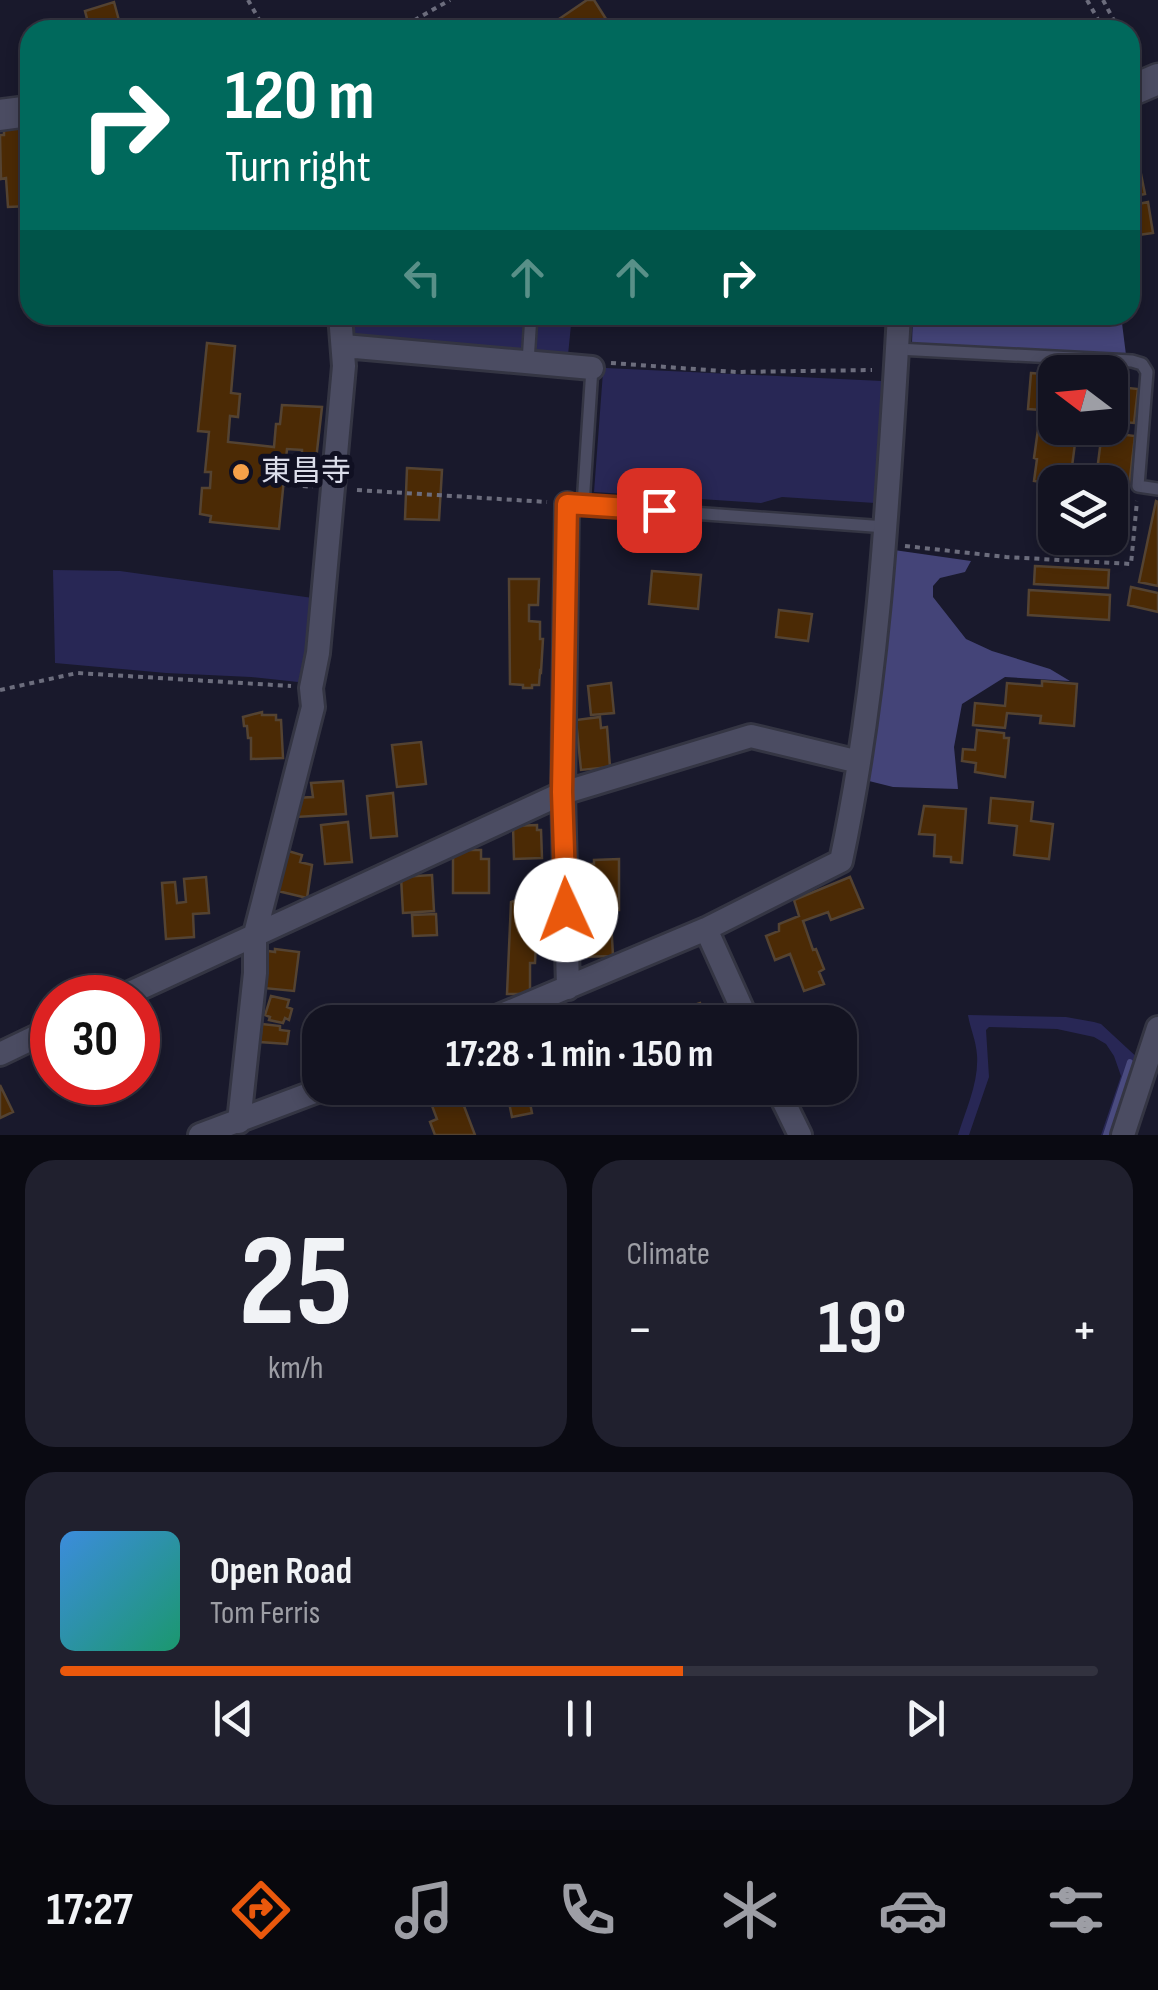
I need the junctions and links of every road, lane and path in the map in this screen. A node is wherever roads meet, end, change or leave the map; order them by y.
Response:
1 (450, 0) edge
2 (415, 20) edge
3 (341, 325) edge
4 (530, 325) edge
5 (898, 325) edge
6 (344, 346) junction
7 (896, 359) junction
8 (528, 362) junction
9 (592, 368) junction
10 (284, 484) dead end
11 (1138, 486) junction
12 (333, 488) junction
13 (1158, 489) edge
14 (575, 504) junction
15 (886, 535) junction
16 (311, 688) junction
17 (0, 690) edge
18 (858, 762) junction
19 (562, 792) junction
20 (706, 929) junction
21 (255, 934) junction
22 (160, 979) edge
23 (568, 988) junction
24 (526, 1005) edge
25 (740, 1005) edge
26 (1158, 1028) edge
27 (30, 1040) edge
28 (0, 1054) edge
29 (302, 1097) edge
30 (785, 1105) edge
31 (239, 1122) junction
32 (200, 1135) edge
33 (800, 1135) edge
34 (1122, 1135) edge

1 - 2 path
3 - 6 street
4 - 8 lane
5 - 7 street
6 - 8 street
6 - 12 street
7 - 9 path
7 - 11 lane
7 - 15 street
8 - 9 street
9 - 14 lane
10 - 12 path
11 - 13 lane
11 - 15 path
12 - 14 path
12 - 16 street
14 - 15 lane
14 - 19 street
15 - 18 street
16 - 17 path
16 - 21 street
18 - 19 street
18 - 20 street
19 - 21 street
19 - 23 street
20 - 23 street
20 - 25 street
21 - 22 street
21 - 31 street
23 - 24 street
26 - 34 street
27 - 28 street
29 - 31 street
30 - 33 street
31 - 32 street

